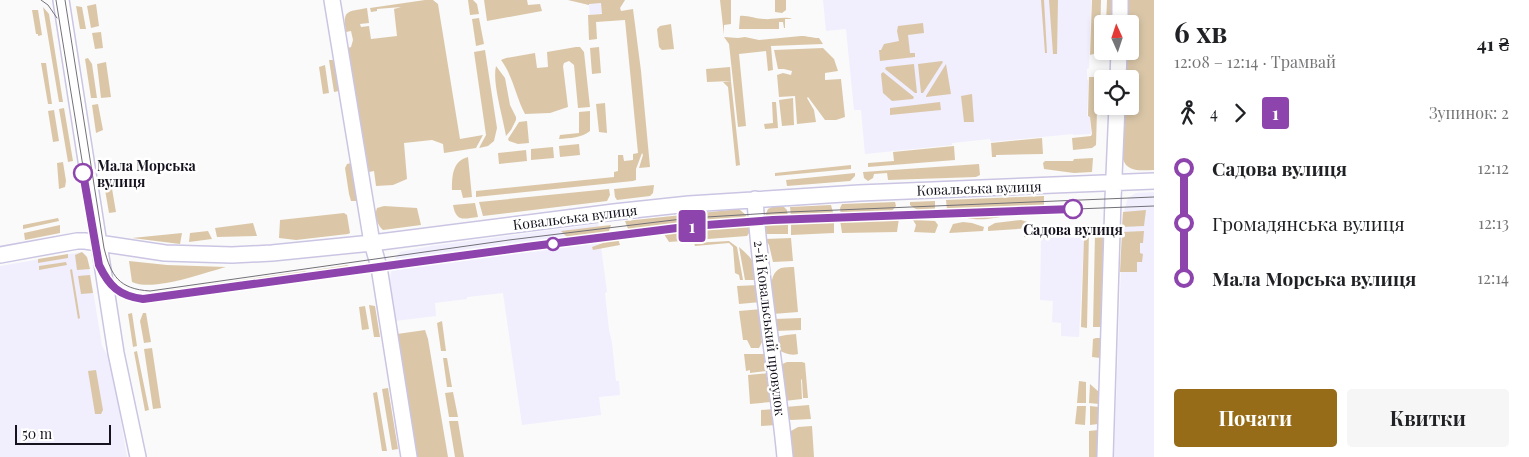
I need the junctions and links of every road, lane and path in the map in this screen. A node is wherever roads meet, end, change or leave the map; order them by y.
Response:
1 (61, 0) edge
2 (332, 0) edge
3 (1120, 0) edge
4 (1120, 15) edge
5 (1117, 115) edge
6 (1154, 181) edge
7 (1114, 182) junction
8 (755, 199) junction
9 (98, 242) junction
10 (372, 243) junction
11 (0, 255) edge
12 (138, 457) edge
13 (409, 457) edge
14 (785, 457) edge
15 (1105, 457) edge

1 - 9 street
2 - 10 street
3 - 4 street
5 - 7 street
6 - 7 street, Ковальська вулиця
7 - 8 street, Ковальська вулиця
7 - 15 street
8 - 10 street, Ковальська вулиця
8 - 14 street, 2-й Ковальський провулок
9 - 10 street, Ковальська вулиця
9 - 11 street, Ковальська вулиця
9 - 12 street
10 - 13 street

